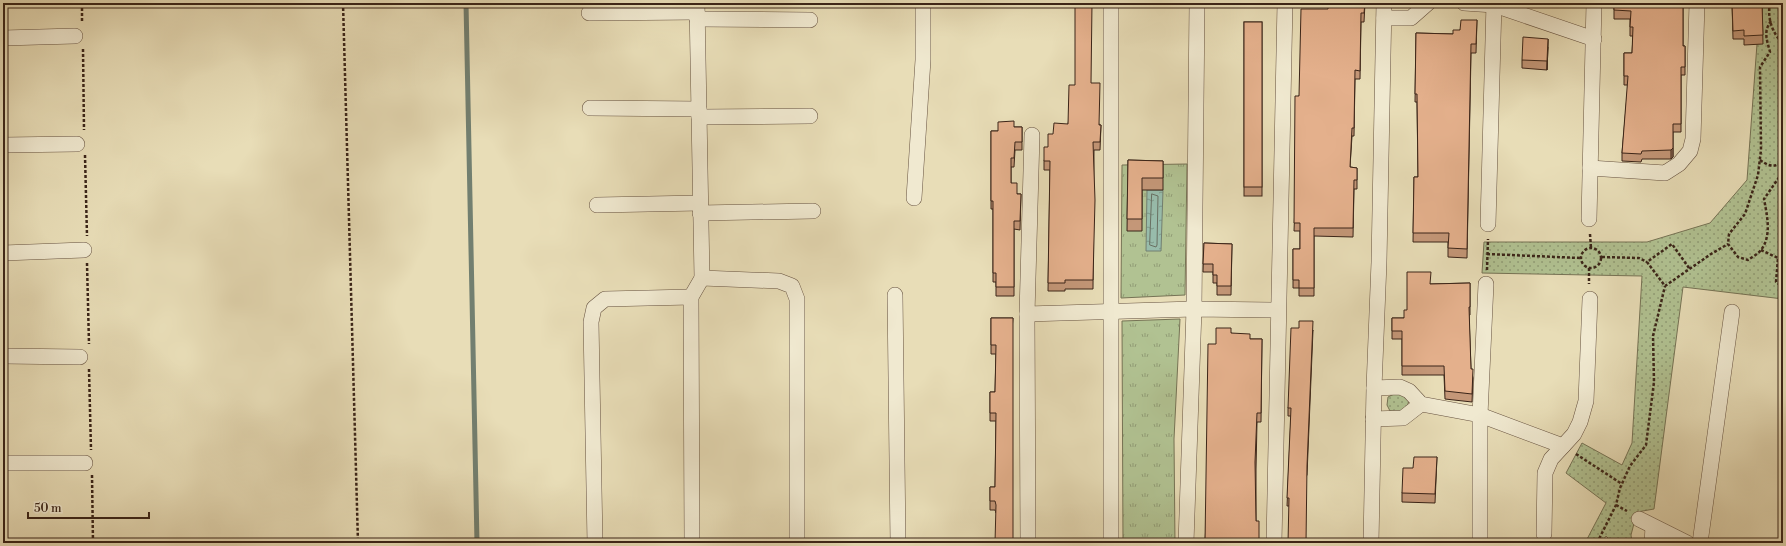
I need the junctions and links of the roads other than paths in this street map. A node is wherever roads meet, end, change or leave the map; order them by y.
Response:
1 (923, 3) edge
2 (1111, 3) edge
3 (1197, 3) edge
4 (1285, 3) edge
5 (1428, 3) edge
6 (1464, 3) edge
7 (1594, 3) edge
8 (1697, 3) edge
9 (1494, 4) edge
10 (1384, 10) edge
11 (697, 11) edge
12 (589, 13) dead end
13 (810, 20) dead end
14 (80, 35) road end
15 (3, 38) edge
16 (1594, 39) junction
17 (590, 108) dead end
18 (699, 113) junction
19 (810, 116) dead end
20 (1032, 135) dead end
21 (3, 145) edge
22 (82, 145) road end
23 (1590, 168) junction
24 (914, 198) dead end
25 (597, 205) dead end
26 (700, 208) junction
27 (813, 211) dead end
28 (1589, 219) dead end
29 (1488, 224) road end
30 (86, 250) road end
31 (3, 253) edge
32 (702, 278) junction
33 (1486, 284) road end
34 (896, 295) dead end
35 (691, 296) junction
36 (1590, 299) dead end
37 (1194, 309) junction
38 (1278, 310) junction
39 (1111, 312) junction
40 (1732, 312) dead end
41 (1027, 314) junction
42 (3, 356) edge
43 (80, 357) dead end
44 (1374, 388) junction
45 (1421, 404) junction
46 (1480, 415) junction
47 (1373, 419) junction
48 (1563, 446) junction
49 (3, 463) edge
50 (89, 463) road end
51 (1639, 519) dead end
52 (1653, 527) junction
53 (1544, 534) dead end
54 (595, 543) edge
55 (692, 543) edge
56 (797, 543) edge
57 (898, 543) edge
58 (1028, 543) edge
59 (1111, 543) edge
60 (1186, 543) edge
61 (1274, 543) edge
62 (1372, 543) edge
63 (1480, 543) edge
64 (1652, 543) edge
65 (1687, 543) edge
66 (1700, 543) edge

1 - 24 street
2 - 39 street
3 - 37 street
4 - 38 street
5 - 10 street
6 - 9 street
7 - 16 street
8 - 23 street
9 - 16 street
9 - 29 street
10 - 44 street
11 - 12 street
11 - 13 street
11 - 18 street
14 - 15 street
16 - 23 street
17 - 18 street
18 - 19 street
18 - 26 street
20 - 41 street
21 - 22 street
23 - 28 street
25 - 26 street
26 - 27 street
26 - 32 street
30 - 31 street
32 - 35 street
32 - 56 street
33 - 46 street
34 - 57 street
35 - 54 street
35 - 55 street
36 - 48 street
37 - 38 street
37 - 39 street
37 - 60 street
38 - 61 street
39 - 41 street
39 - 59 street
40 - 66 street
41 - 58 street
42 - 43 street
44 - 45 street
44 - 47 street
45 - 46 street
45 - 47 street
46 - 48 street
46 - 63 street
47 - 62 street
48 - 53 street
49 - 50 street
51 - 52 street
52 - 64 street
52 - 65 street

